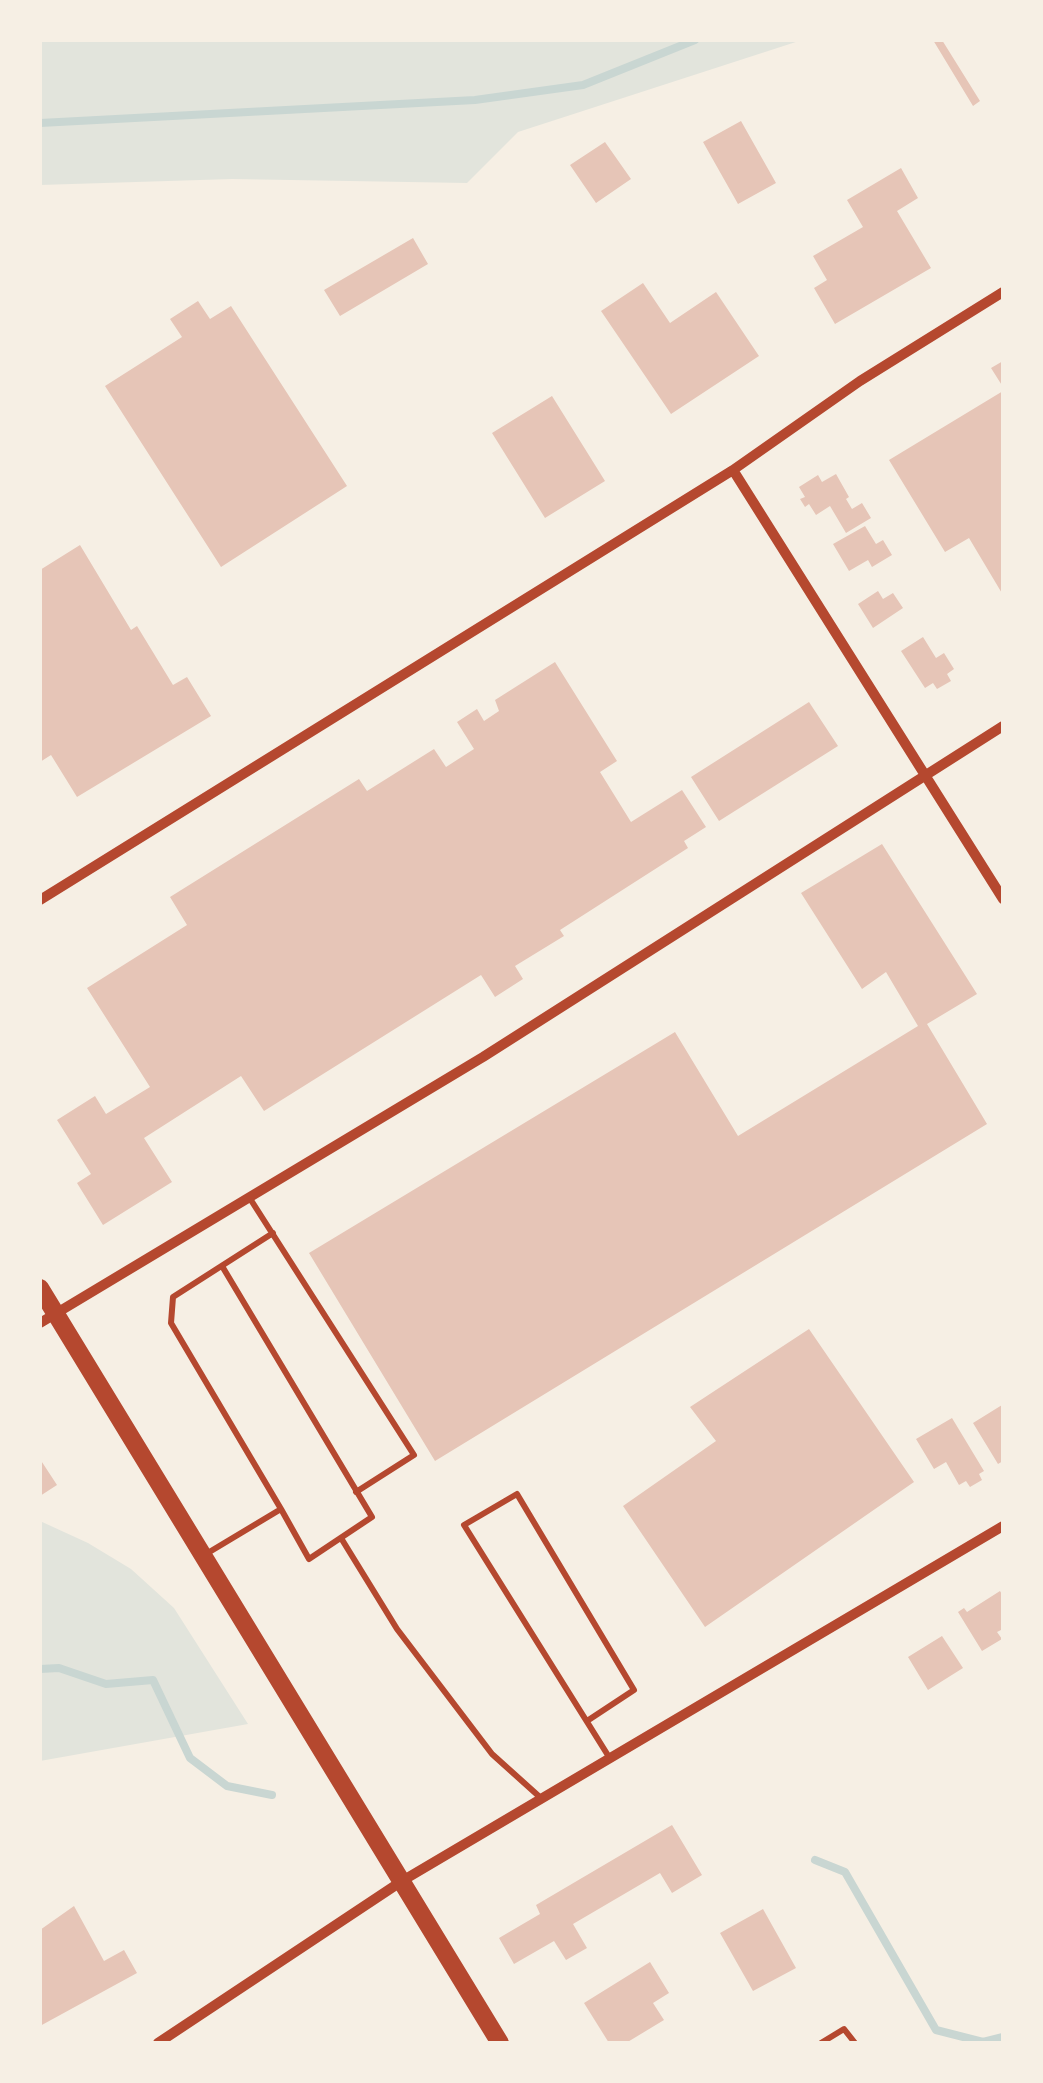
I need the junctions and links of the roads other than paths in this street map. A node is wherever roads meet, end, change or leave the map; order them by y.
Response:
1 (1003, 292) edge
2 (733, 470) junction
3 (1003, 726) edge
4 (926, 774) junction
5 (1003, 898) edge
6 (40, 900) edge
7 (249, 1198) junction
8 (273, 1232) junction
9 (222, 1266) junction
10 (40, 1288) edge
11 (48, 1318) edge
12 (356, 1492) junction
13 (281, 1509) junction
14 (1003, 1526) edge
15 (342, 1538) junction
16 (204, 1555) junction
17 (587, 1721) junction
18 (610, 1758) junction
19 (542, 1799) junction
20 (402, 1881) junction
21 (158, 2043) edge
22 (500, 2043) edge
23 (821, 2043) edge
24 (855, 2043) edge

1 - 2 street
2 - 4 street
2 - 6 street
3 - 4 street
4 - 5 street
4 - 7 street
7 - 8 lane
7 - 11 street
8 - 9 lane
8 - 12 lane
9 - 12 lane
9 - 13 lane
10 - 11 street
11 - 16 street
12 - 15 lane
13 - 15 lane
13 - 16 lane
14 - 18 street
15 - 19 lane
16 - 20 street
17 - 17 lane
17 - 18 lane
18 - 19 street
19 - 20 street
20 - 21 street
20 - 22 street
23 - 24 lane

